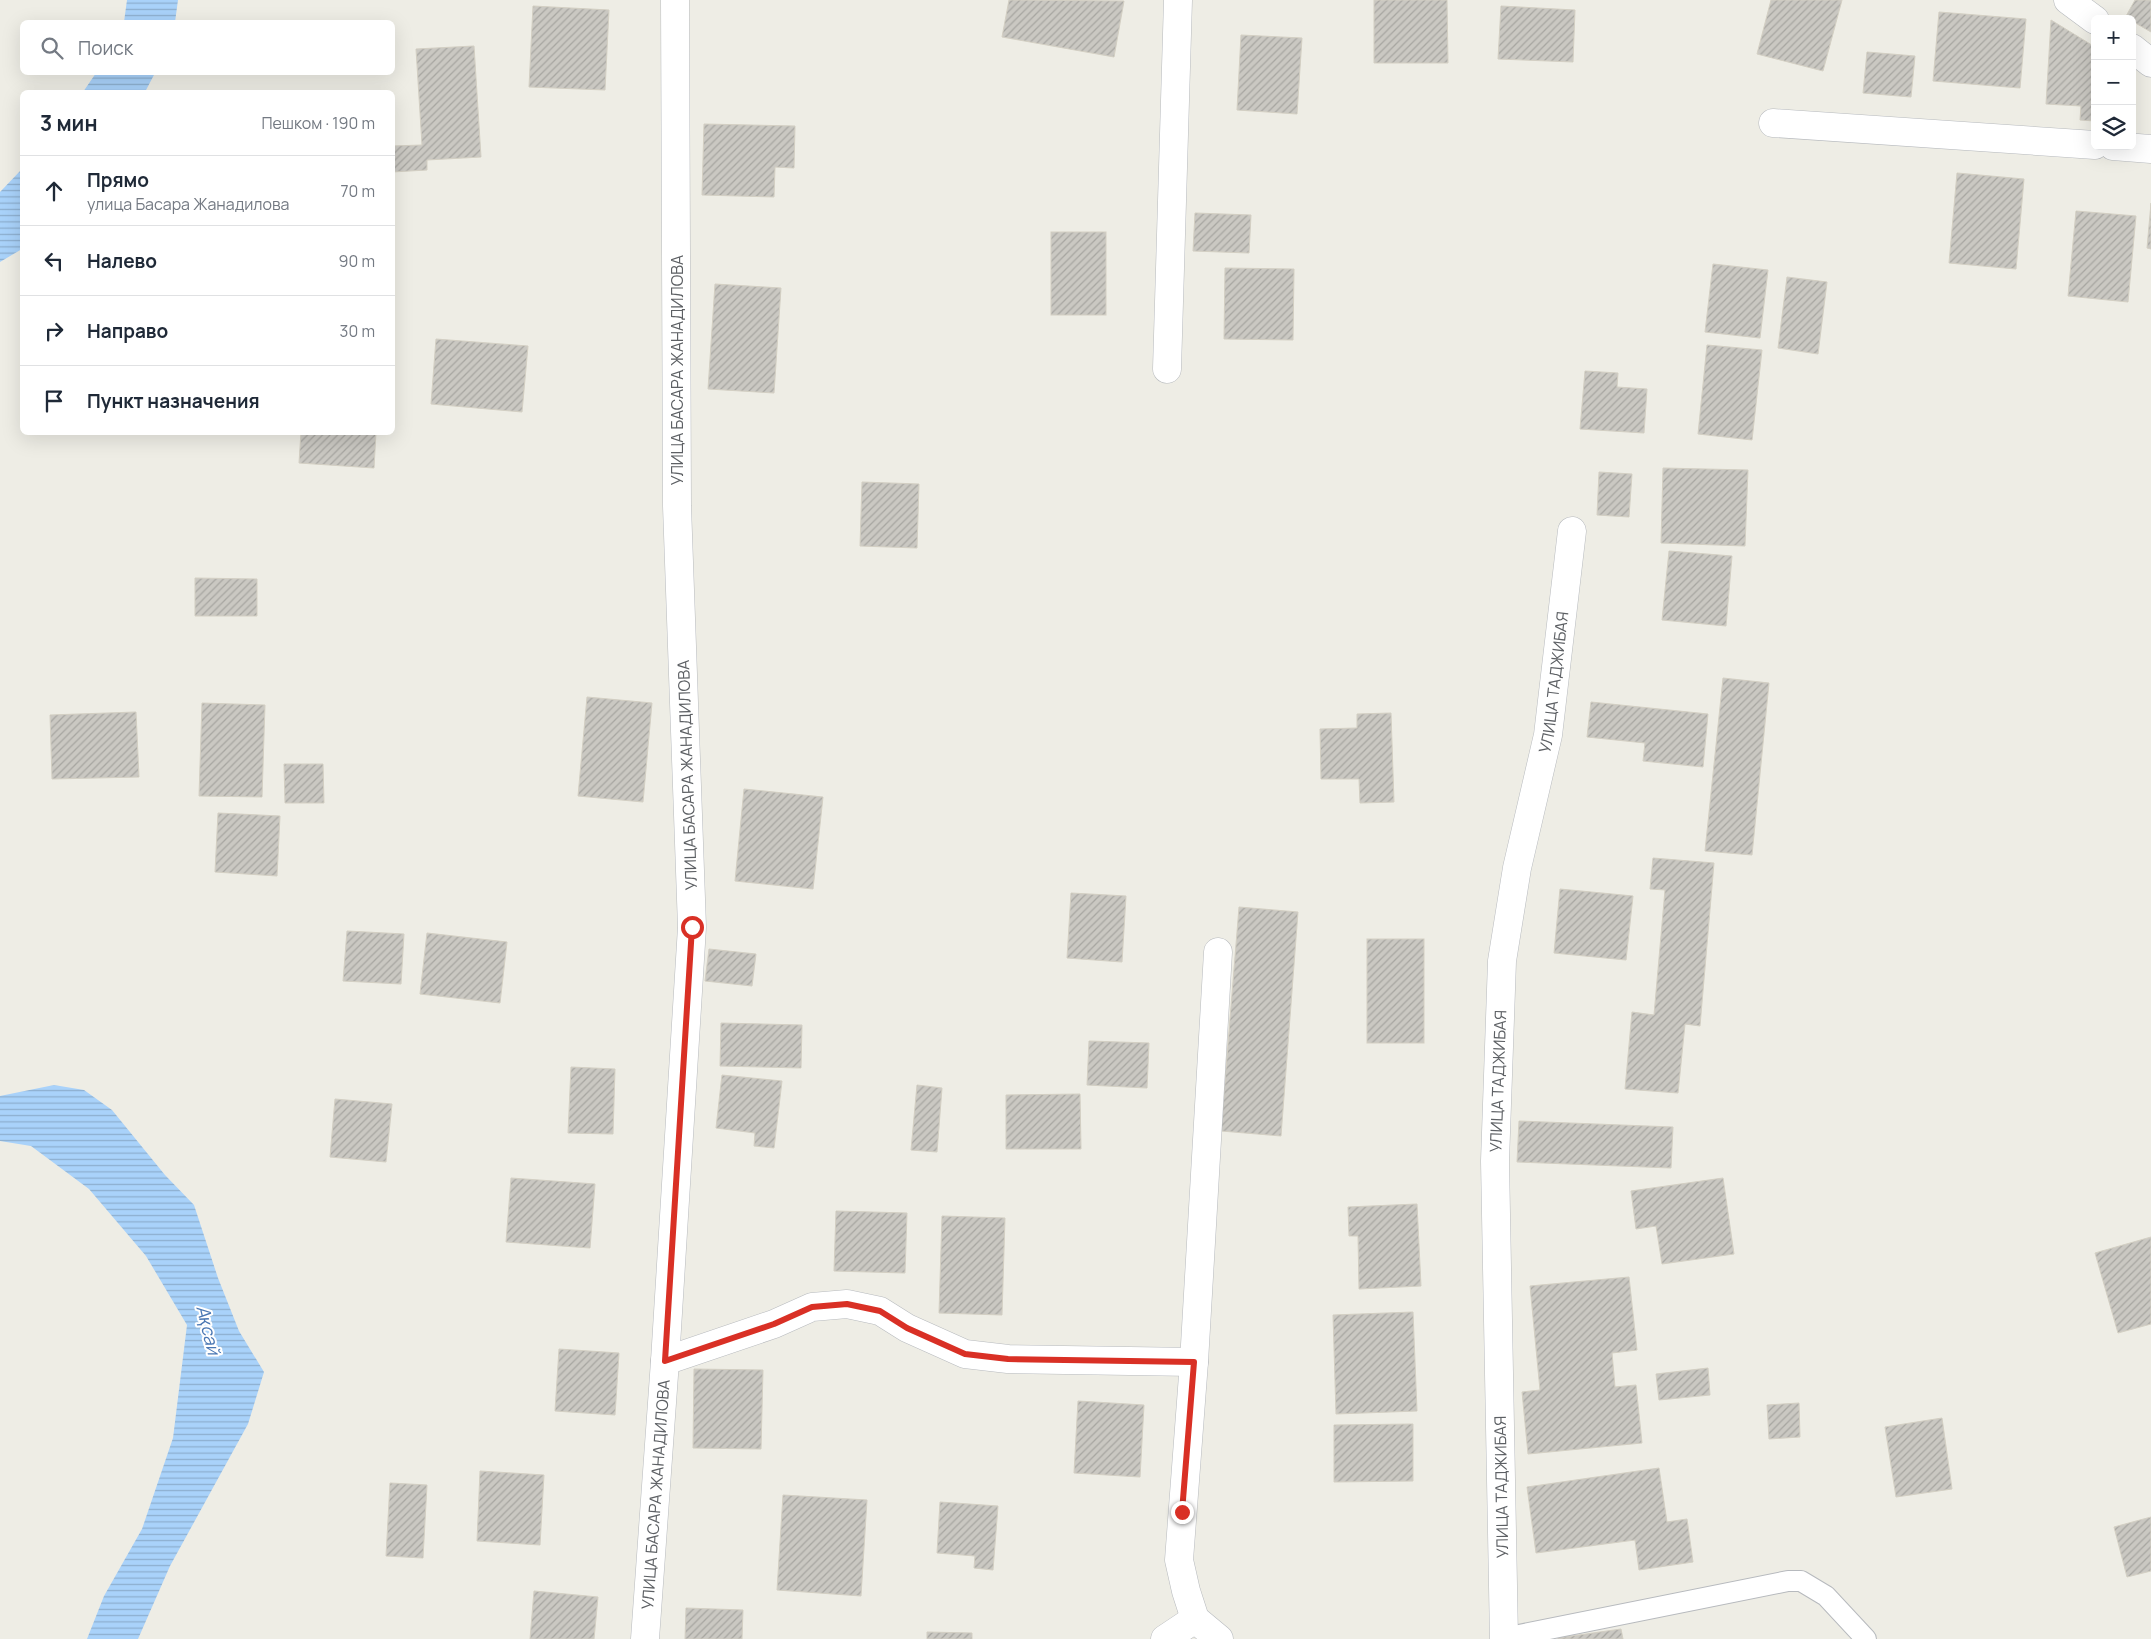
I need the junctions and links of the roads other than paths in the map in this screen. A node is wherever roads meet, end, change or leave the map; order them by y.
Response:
1 (675, 0) edge
2 (1178, 0) edge
3 (2068, 0) edge
4 (2091, 17) edge
5 (2136, 51) edge
6 (2151, 63) edge
7 (1773, 123) dead end
8 (2091, 145) edge
9 (2136, 148) edge
10 (2151, 149) edge
11 (1167, 369) dead end
12 (1572, 531) dead end
13 (1218, 952) dead end
14 (665, 1361) junction
15 (1194, 1362) junction
16 (1195, 1619) junction
17 (645, 1639) edge
18 (1165, 1639) edge
19 (1219, 1639) edge
20 (1504, 1639) edge
21 (1866, 1639) edge

1 - 14 street, УЛИЦА БАСАРА ЖАНАДИЛОВА
2 - 11 street
3 - 4 street
5 - 6 street
7 - 8 street
9 - 10 street
12 - 20 street, УЛИЦА ТАДЖИБАЯ
13 - 15 street
14 - 15 street
14 - 17 street, УЛИЦА БАСАРА ЖАНАДИЛОВА
15 - 16 street
16 - 18 street
16 - 19 street
20 - 21 lane

